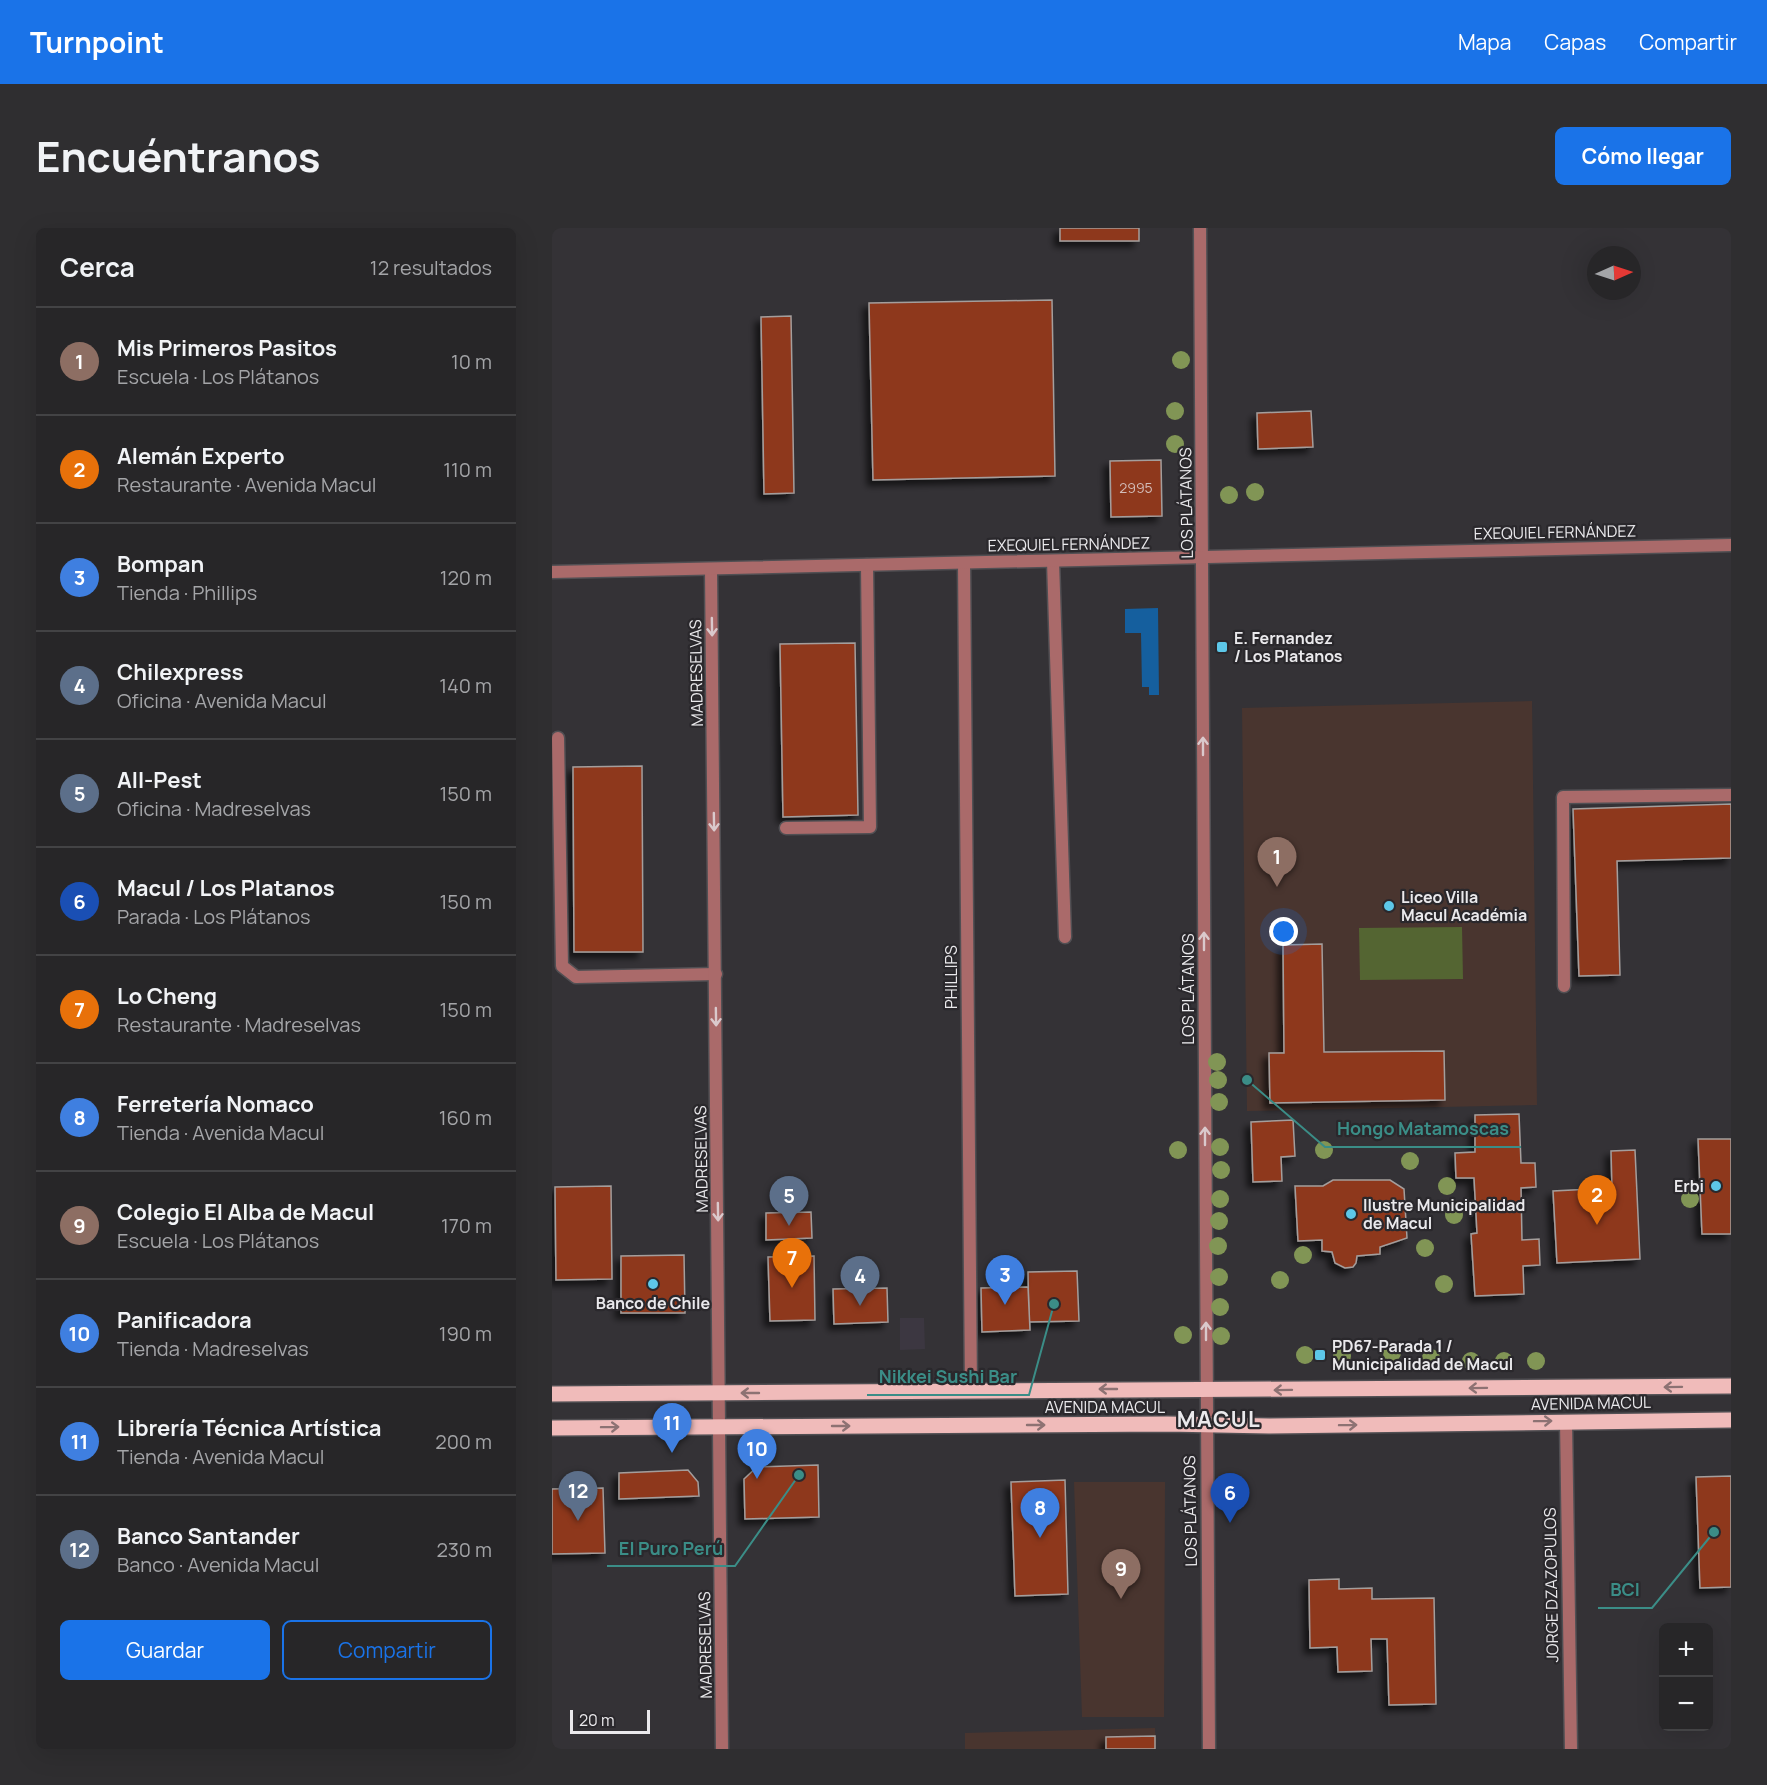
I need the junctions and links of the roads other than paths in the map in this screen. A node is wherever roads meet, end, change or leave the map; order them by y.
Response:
1 (1200, 228) edge
2 (1731, 545) edge
3 (1203, 558) junction
4 (1053, 561) junction
5 (964, 563) junction
6 (867, 565) junction
7 (711, 569) junction
8 (552, 572) edge
9 (558, 738) dead end
10 (1731, 795) edge
11 (786, 828) dead end
12 (1065, 937) dead end
13 (716, 974) junction
14 (1564, 986) dead end
15 (1731, 1386) edge
16 (1206, 1389) junction
17 (971, 1390) junction
18 (718, 1393) junction
19 (552, 1394) edge
20 (1731, 1420) edge
21 (1566, 1421) junction
22 (1206, 1425) junction
23 (719, 1427) junction
24 (552, 1428) edge
25 (722, 1749) edge
26 (1209, 1749) edge
27 (1571, 1749) edge

1 - 3 street, LOS PLÁTANOS
2 - 3 street, EXEQUIEL FERNÁNDEZ
3 - 4 street, EXEQUIEL FERNÁNDEZ
16 -> 3 street, LOS PLÁTANOS
4 - 5 street, EXEQUIEL FERNÁNDEZ
4 - 12 street
5 - 6 street, EXEQUIEL FERNÁNDEZ
5 - 17 street, PHILLIPS
6 - 7 street, EXEQUIEL FERNÁNDEZ
6 - 11 street
7 - 8 street, EXEQUIEL FERNÁNDEZ
7 -> 13 street, MADRESELVAS
9 - 13 street
10 - 14 street
13 -> 18 street, MADRESELVAS
15 -> 16 main road, AVENIDA MACUL
16 -> 17 main road, AVENIDA MACUL
16 - 22 street, LOS PLÁTANOS
17 -> 18 main road, AVENIDA MACUL
18 - 19 main road, AVENIDA MACUL
18 - 23 street, MADRESELVAS
20 - 21 main road, AVENIDA MACUL
22 -> 21 main road, AVENIDA MACUL
21 - 27 street, JORGE DZAZOPULOS
23 -> 22 main road, AVENIDA MACUL
22 - 26 street, LOS PLÁTANOS
24 -> 23 main road, AVENIDA MACUL
23 - 25 street, MADRESELVAS

